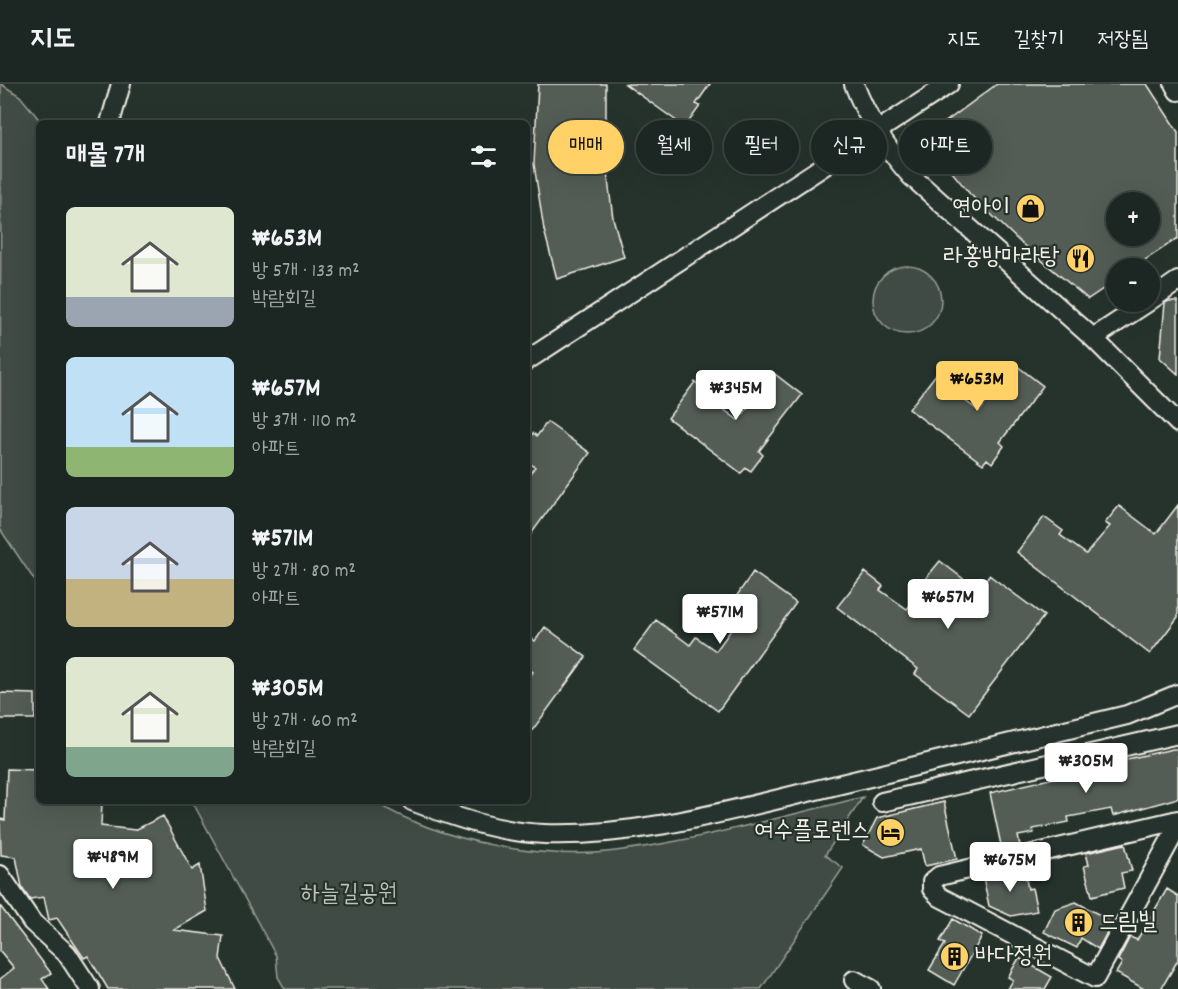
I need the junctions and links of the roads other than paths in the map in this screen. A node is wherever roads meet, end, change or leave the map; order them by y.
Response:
1 (121, 84) edge
2 (854, 84) edge
3 (949, 84) edge
4 (1174, 84) edge
5 (1178, 91) edge
6 (111, 120) edge
7 (872, 120) edge
8 (887, 124) edge
9 (887, 146) edge
10 (811, 174) edge
11 (1178, 281) edge
12 (1160, 293) edge
13 (1131, 312) edge
14 (1092, 338) junction
15 (530, 358) edge
16 (1178, 423) edge
17 (1178, 694) edge
18 (1178, 734) edge
19 (882, 802) dead end
20 (420, 804) edge
21 (1178, 820) edge
22 (1178, 826) edge
23 (0, 875) edge
24 (854, 980) dead end
25 (90, 989) edge
26 (871, 989) edge

1 - 6 street
2 - 7 street
3 - 8 street
4 - 5 street
9 - 14 street
10 - 15 street
11 - 12 street
13 - 14 street
14 - 16 street
17 - 20 street
18 - 19 street
21 - 22 street
23 - 25 street
24 - 26 street

